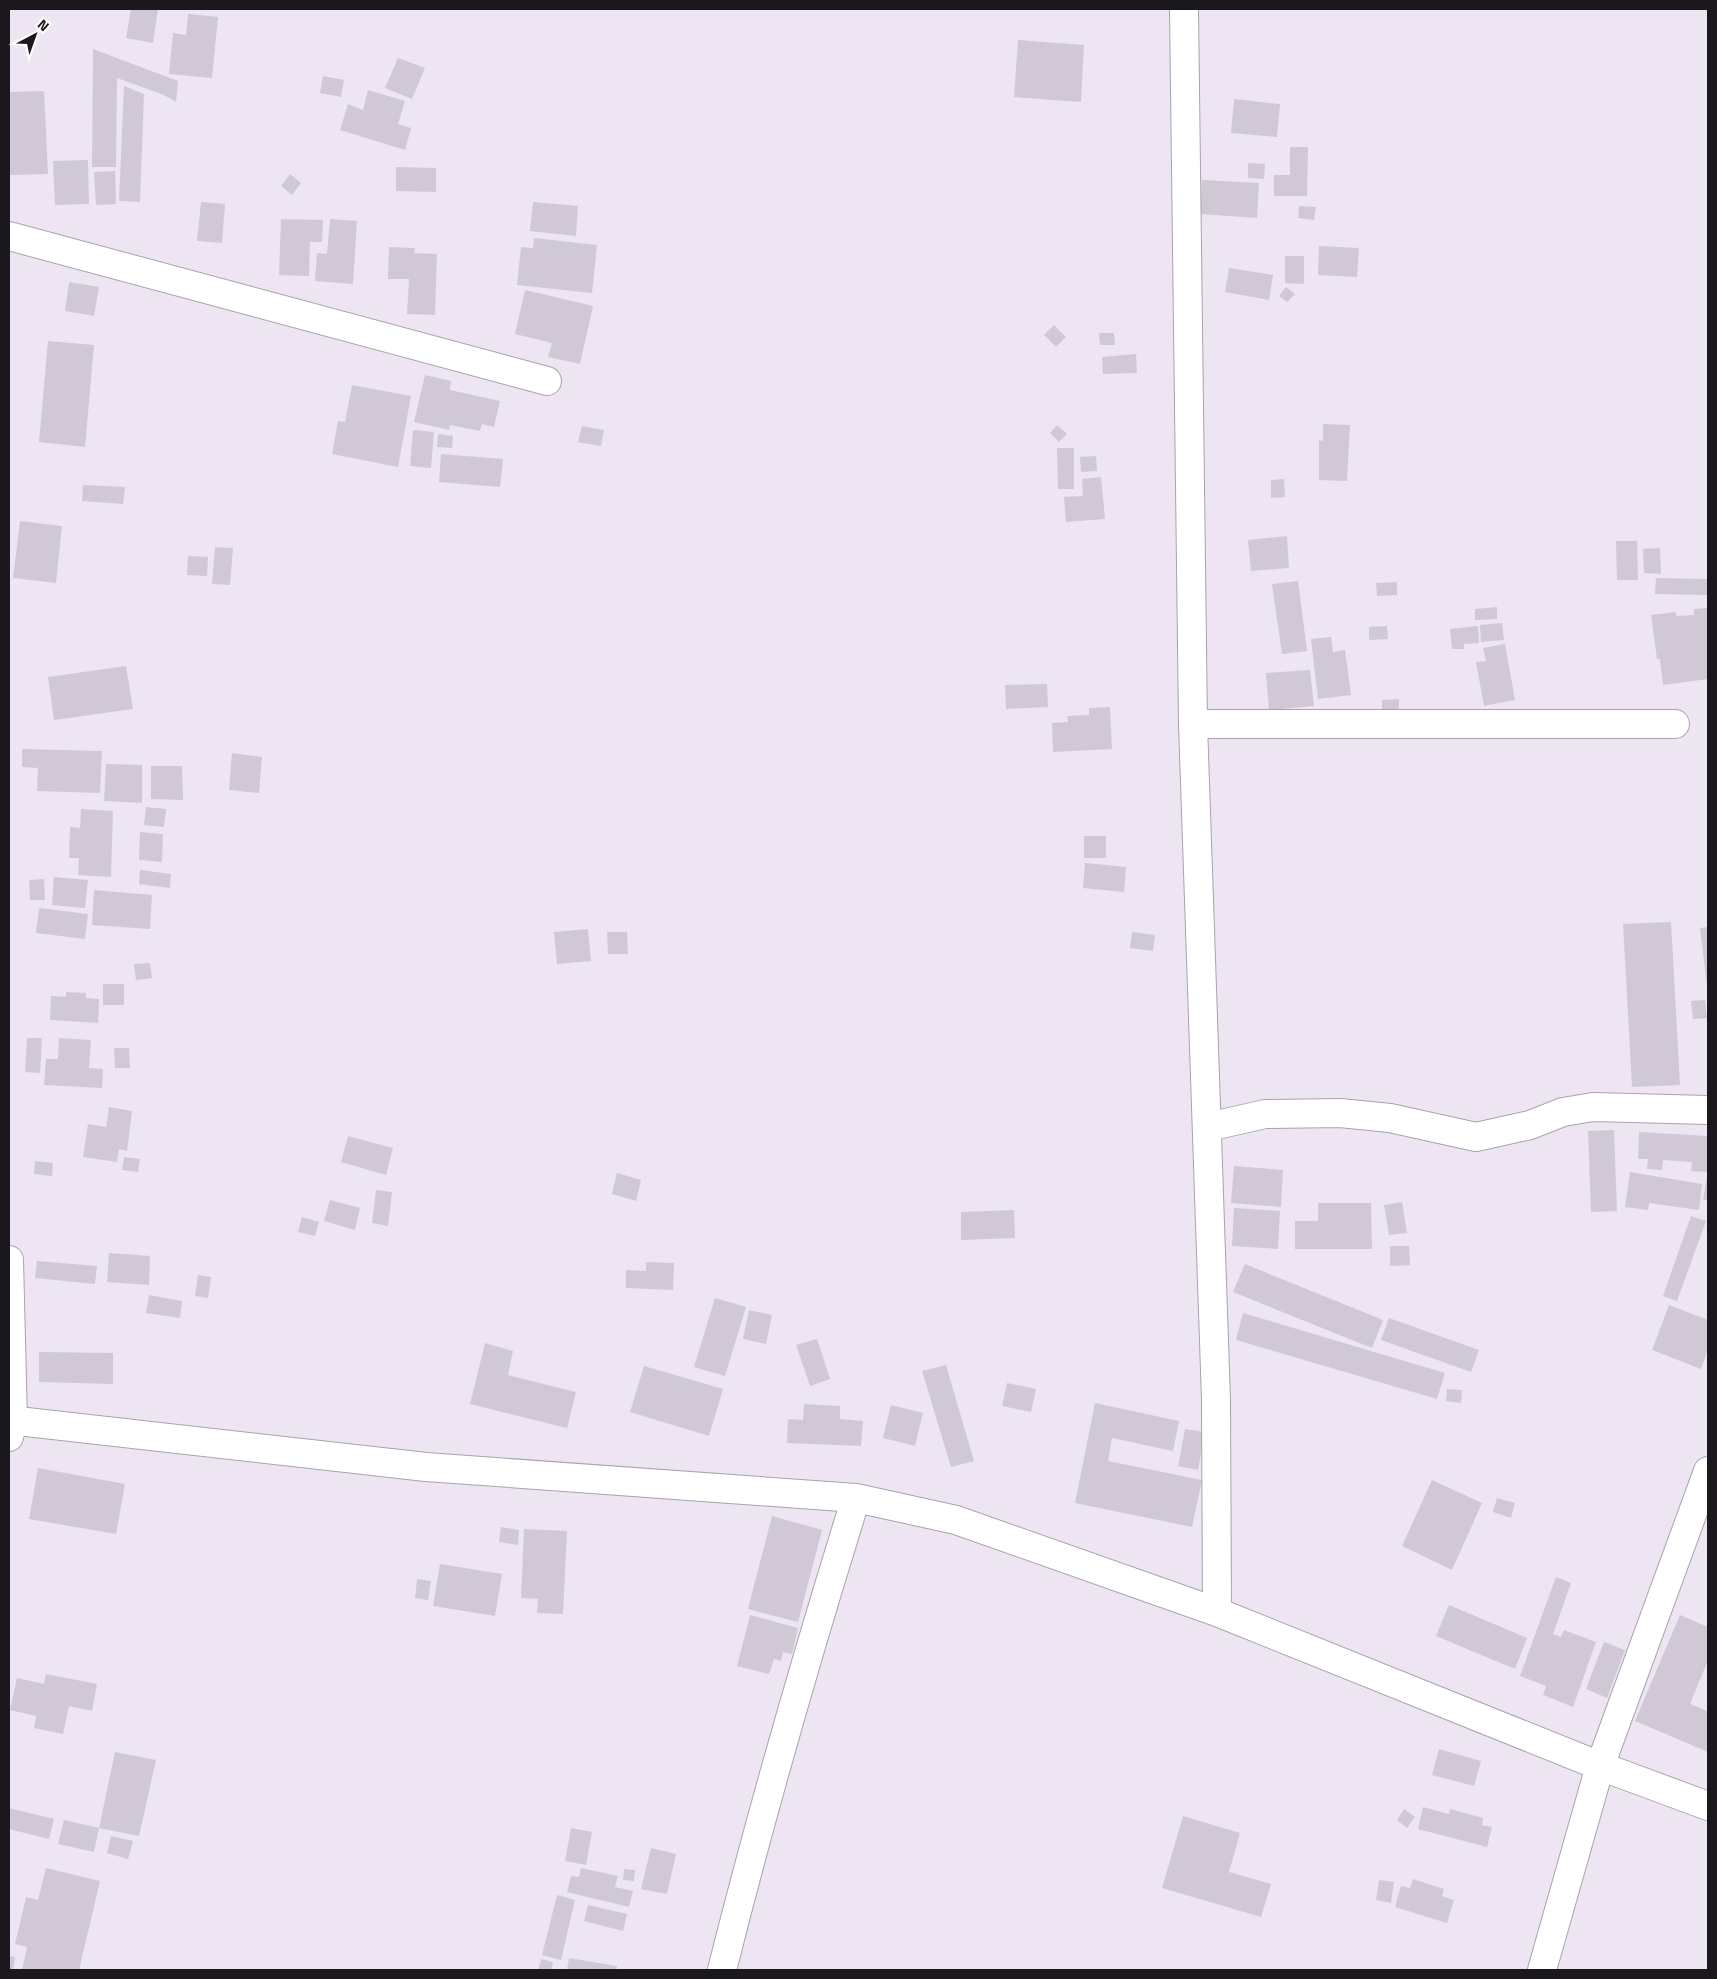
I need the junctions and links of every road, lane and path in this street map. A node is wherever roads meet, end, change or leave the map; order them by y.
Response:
1 (1184, 9) edge
2 (9, 236) edge
3 (547, 381) dead end
4 (1193, 724) junction
5 (1674, 724) dead end
6 (1708, 1110) edge
7 (1208, 1127) junction
8 (9, 1260) edge
9 (10, 1425) edge
10 (1708, 1471) edge
11 (856, 1498) junction
12 (1217, 1612) junction
13 (1600, 1766) junction
14 (1708, 1806) edge
15 (722, 1970) edge
16 (1542, 1970) edge

1 - 4 street
2 - 3 street
4 - 5 street
4 - 7 street
6 - 7 street
7 - 12 street
8 - 9 street
9 - 11 street
10 - 13 street
11 - 12 street
11 - 15 street
12 - 13 street
13 - 14 street
13 - 16 street

